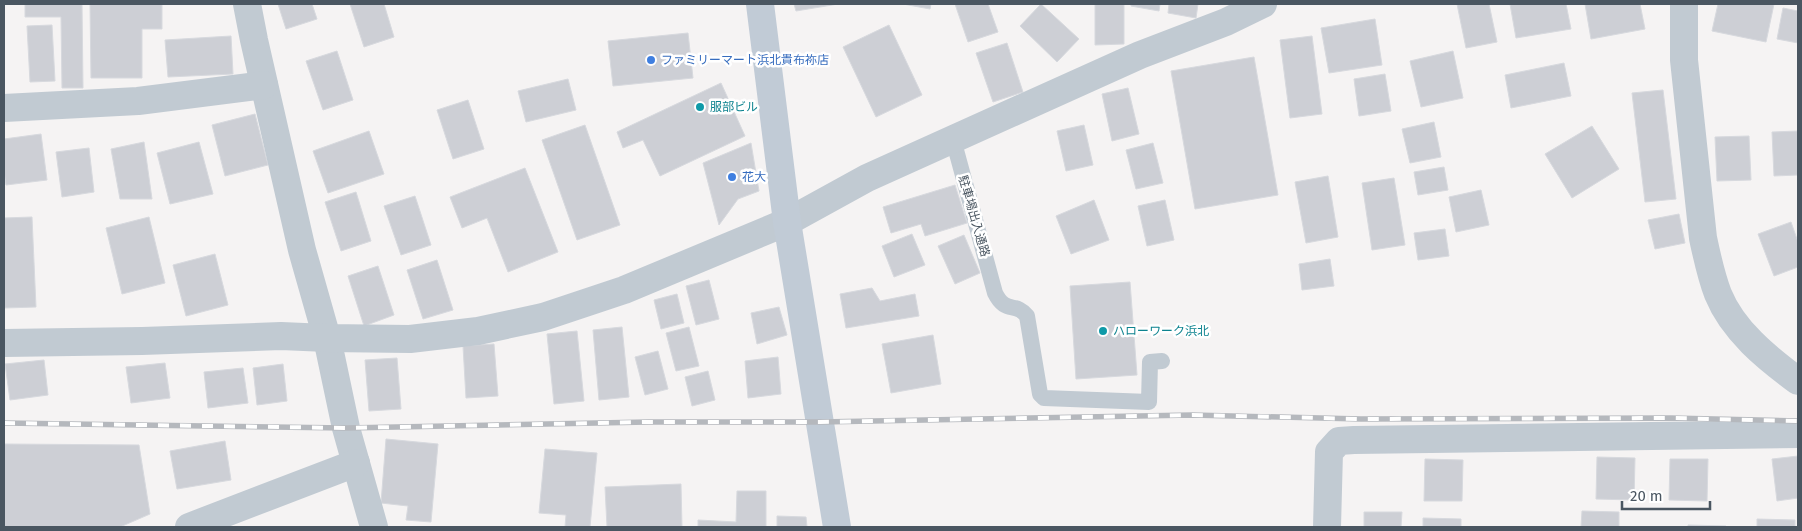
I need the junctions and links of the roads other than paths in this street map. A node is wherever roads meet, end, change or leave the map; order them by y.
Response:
1 (247, 4) edge
2 (760, 4) edge
3 (1263, 4) edge
4 (1684, 4) edge
5 (264, 85) junction
6 (4, 108) edge
7 (952, 139) junction
8 (787, 222) junction
9 (327, 338) junction
10 (4, 343) edge
11 (1162, 361) dead end
12 (1798, 381) edge
13 (1798, 434) edge
14 (356, 462) junction
15 (189, 527) edge
16 (374, 527) edge
17 (837, 527) edge
18 (1327, 527) edge

1 - 5 street
2 - 8 street
3 - 7 street
4 - 12 street
5 - 6 street
5 - 9 street
7 - 8 street
7 - 11 lane, 駐車場出入通路
8 - 9 street
8 - 17 street
9 - 10 street
9 - 14 street
13 - 18 street
14 - 15 street
14 - 16 street

